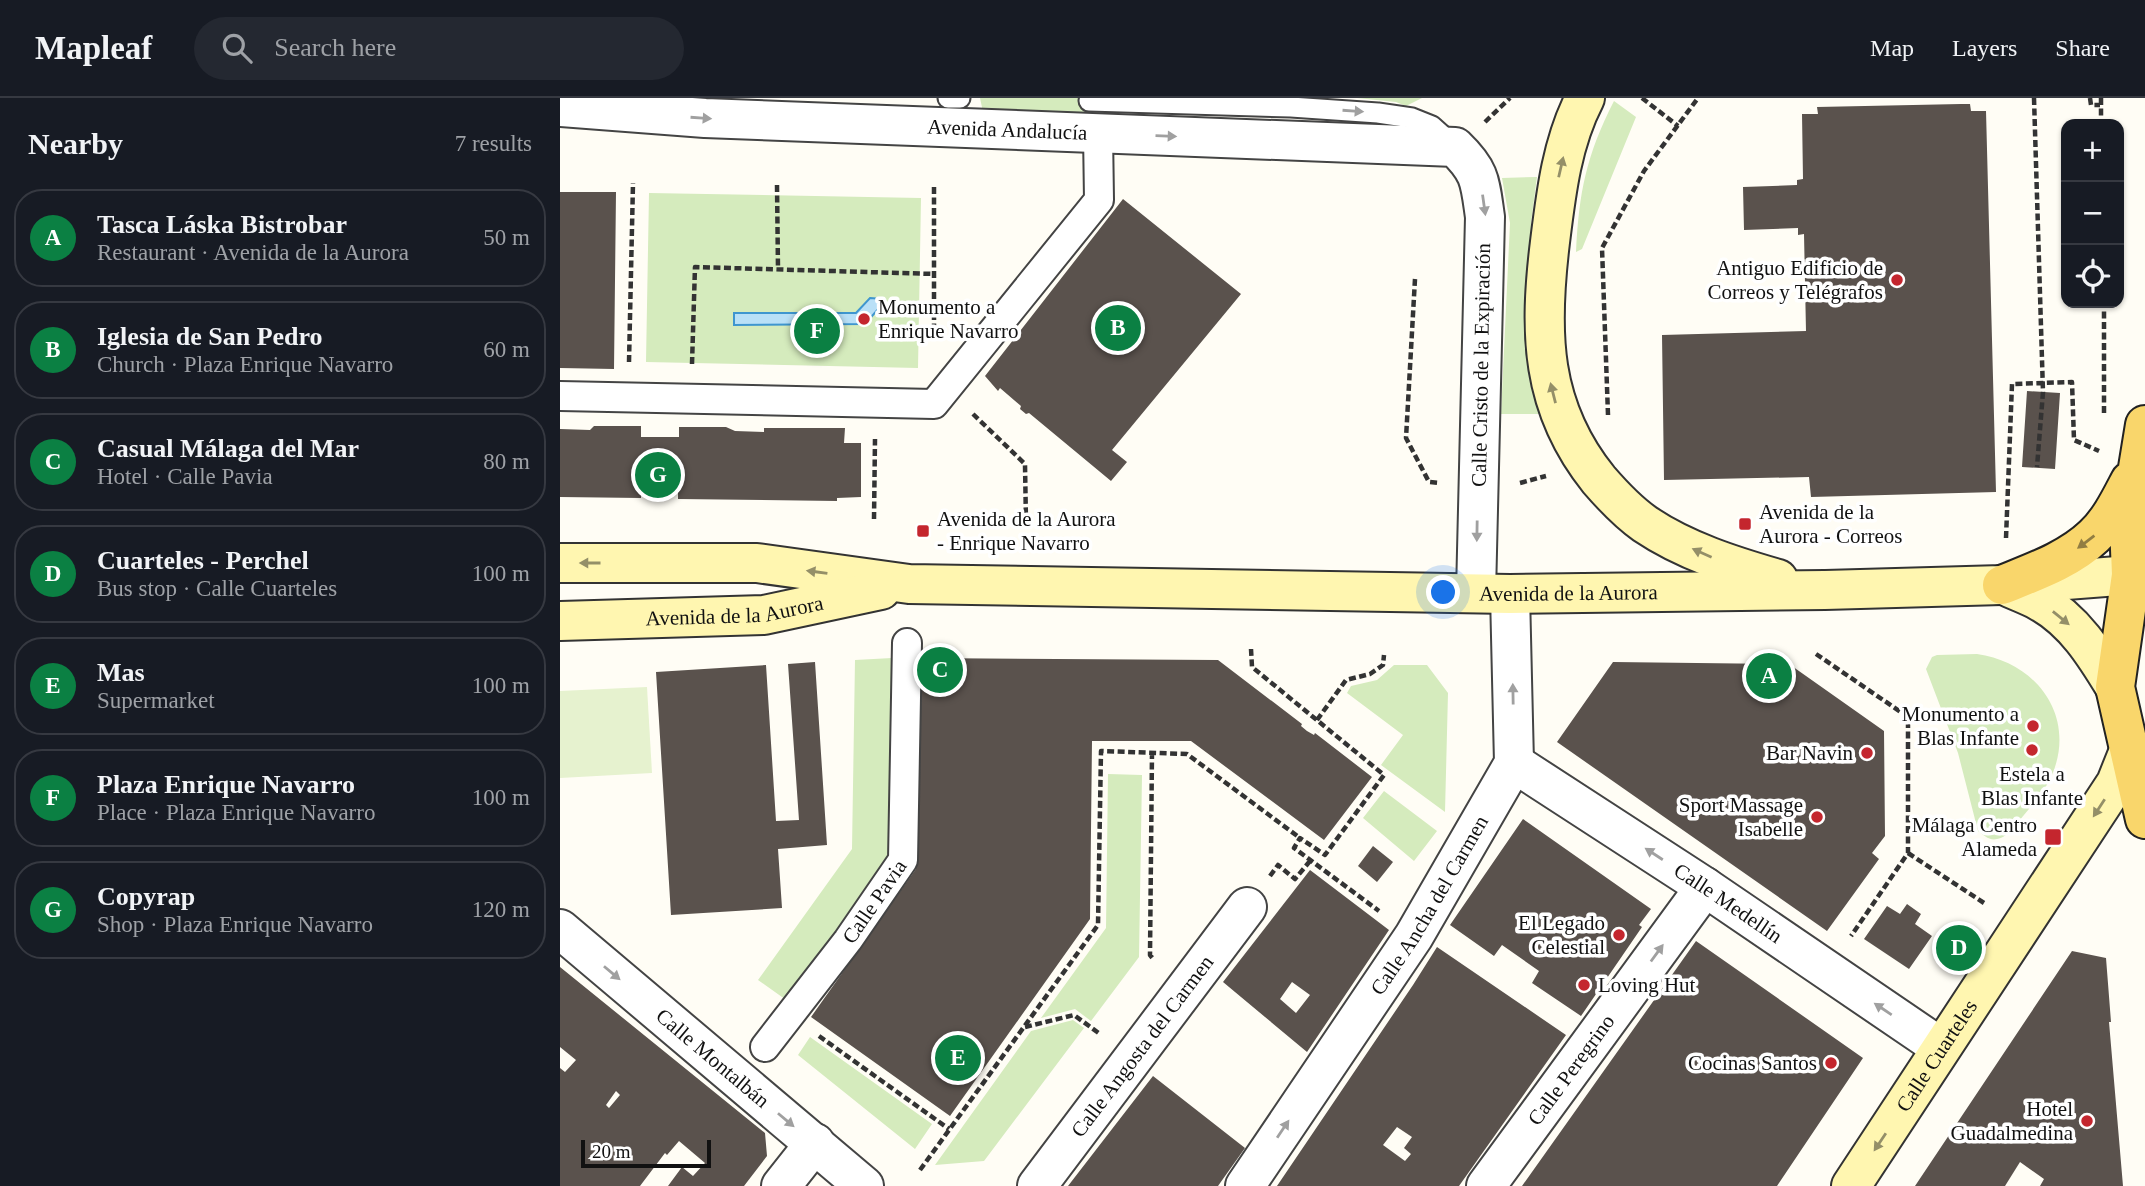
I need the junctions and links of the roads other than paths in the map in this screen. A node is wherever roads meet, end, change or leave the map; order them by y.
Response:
1 (948, 98) edge
2 (960, 98) edge
3 (1585, 98) edge
4 (656, 106) edge
5 (560, 107) edge
6 (1094, 117) junction
7 (1455, 146) joint
8 (560, 397) edge
9 (2145, 425) edge
10 (2138, 467) junction
11 (560, 563) edge
12 (2138, 574) edge
13 (908, 584) junction
14 (2002, 585) junction
15 (1814, 589) junction
16 (1493, 593) junction
17 (560, 621) edge
18 (2145, 624) edge
19 (907, 643) dead end
20 (2115, 687) junction
21 (2130, 748) junction
22 (1514, 763) junction
23 (2145, 819) edge
24 (1705, 887) junction
25 (1247, 907) dead end
26 (560, 929) edge
27 (765, 1047) dead end
28 (1940, 1047) junction
29 (815, 1143) junction
30 (781, 1186) edge
31 (864, 1186) edge
32 (1037, 1186) edge
33 (1245, 1186) edge
34 (1486, 1186) edge
35 (1851, 1186) edge

1 - 2 lane
15 -> 3 main road
4 - 5 street, Avenida Andalucía
4 -> 6 street, Avenida Andalucía
6 -> 7 street, Avenida Andalucía
6 - 8 street
7 -> 16 street, Calle Cristo de la Expiración
9 - 10 main road
10 - 12 main road
10 -> 14 main road
13 -> 11 main road, Avenida de la Aurora
12 - 14 main road, Avenida de la Aurora
12 - 18 lane
12 - 20 main road
13 - 16 main road, Avenida de la Aurora
13 - 17 main road, Avenida de la Aurora
14 - 15 main road, Avenida de la Aurora
14 -> 20 main road
15 - 16 main road, Avenida de la Aurora
22 -> 16 street
19 - 27 street, Calle Pavia
20 - 21 main road
21 - 23 main road
21 -> 28 main road, Calle Cuarteles
24 -> 22 street, Calle Medellín
33 -> 22 street, Calle Ancha del Carmen
28 -> 24 street, Calle Medellín
34 -> 24 street, Calle Peregrino
25 - 32 street, Calle Angosta del Carmen
26 -> 29 street, Calle Montalbán
28 -> 35 main road, Calle Cuarteles
29 - 30 street
29 - 31 street, Calle Montalbán

